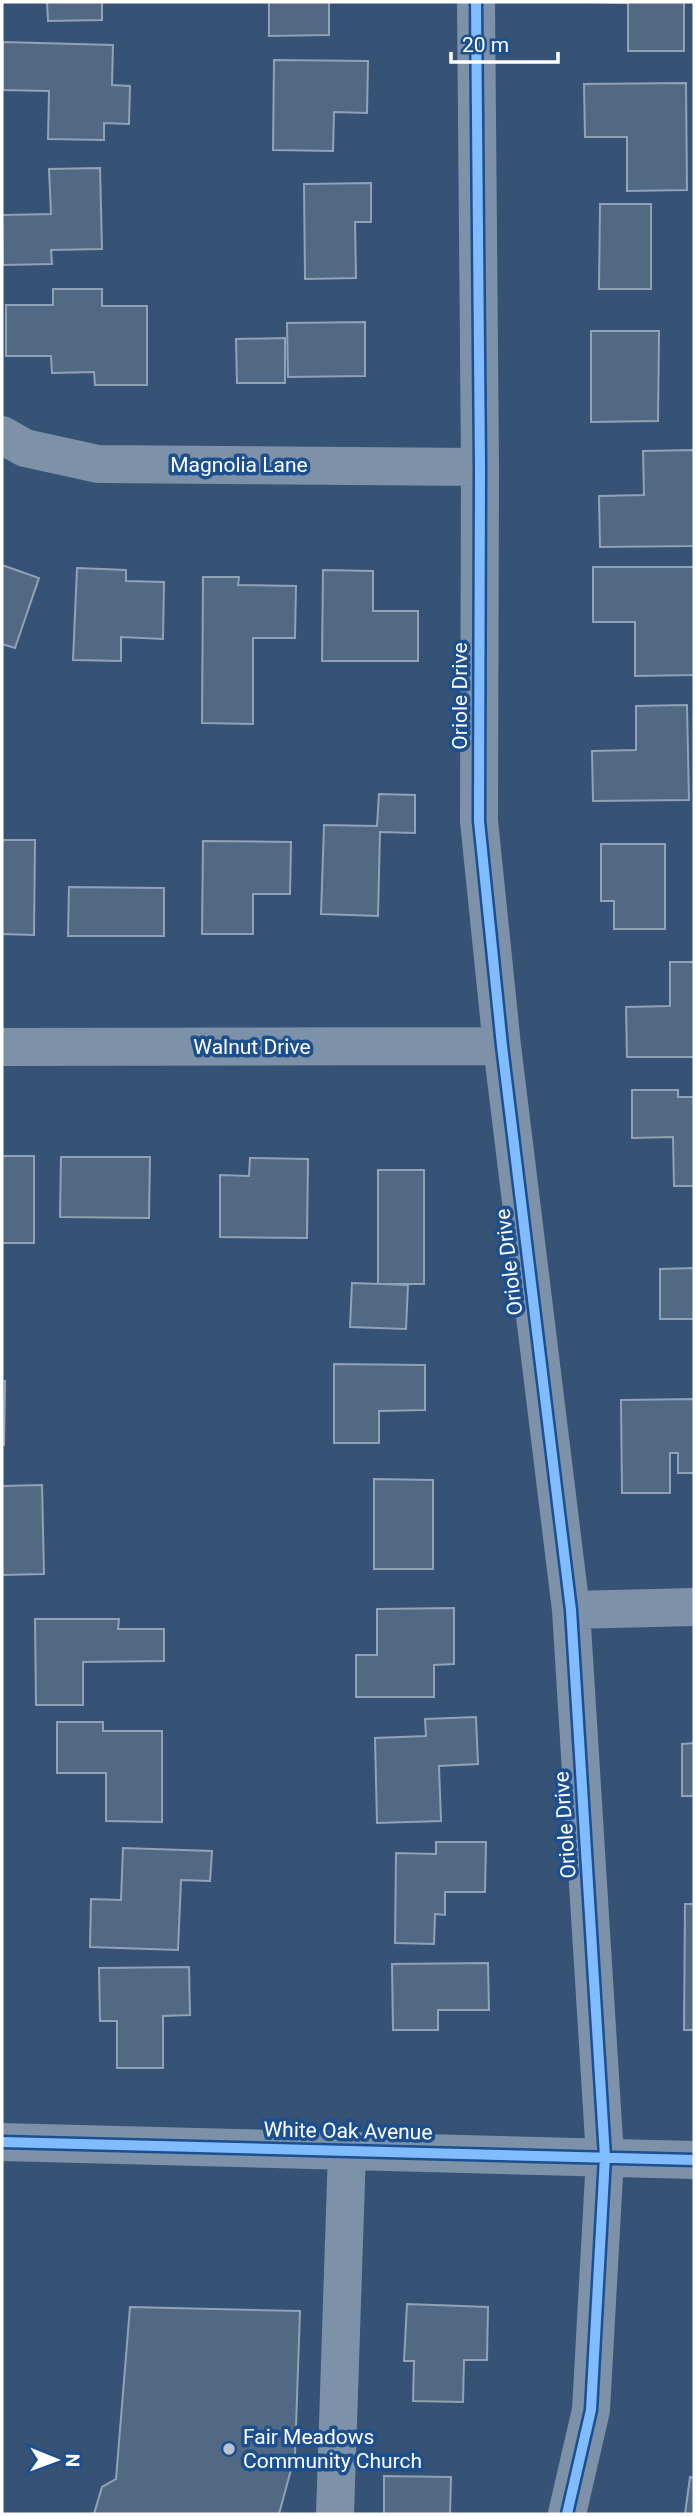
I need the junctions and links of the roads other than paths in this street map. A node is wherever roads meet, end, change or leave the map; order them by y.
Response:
1 (476, 2) edge
2 (2, 435) edge
3 (480, 467) junction
4 (502, 1046) junction
5 (2, 1047) edge
6 (694, 1607) edge
7 (571, 1610) junction
8 (2, 2142) edge
9 (347, 2151) junction
10 (605, 2157) junction
11 (694, 2160) edge
12 (335, 2514) edge
13 (567, 2514) edge

1 - 3 street, Oriole Drive
2 - 3 street, Magnolia Lane
3 - 4 street, Oriole Drive
4 - 5 street, Walnut Drive
4 - 7 street, Oriole Drive
6 - 7 street
7 - 10 street, Oriole Drive
8 - 9 street, White Oak Avenue
9 - 10 street, White Oak Avenue
9 - 12 street
10 - 11 street, White Oak Avenue
10 - 13 street, Oriole Drive

